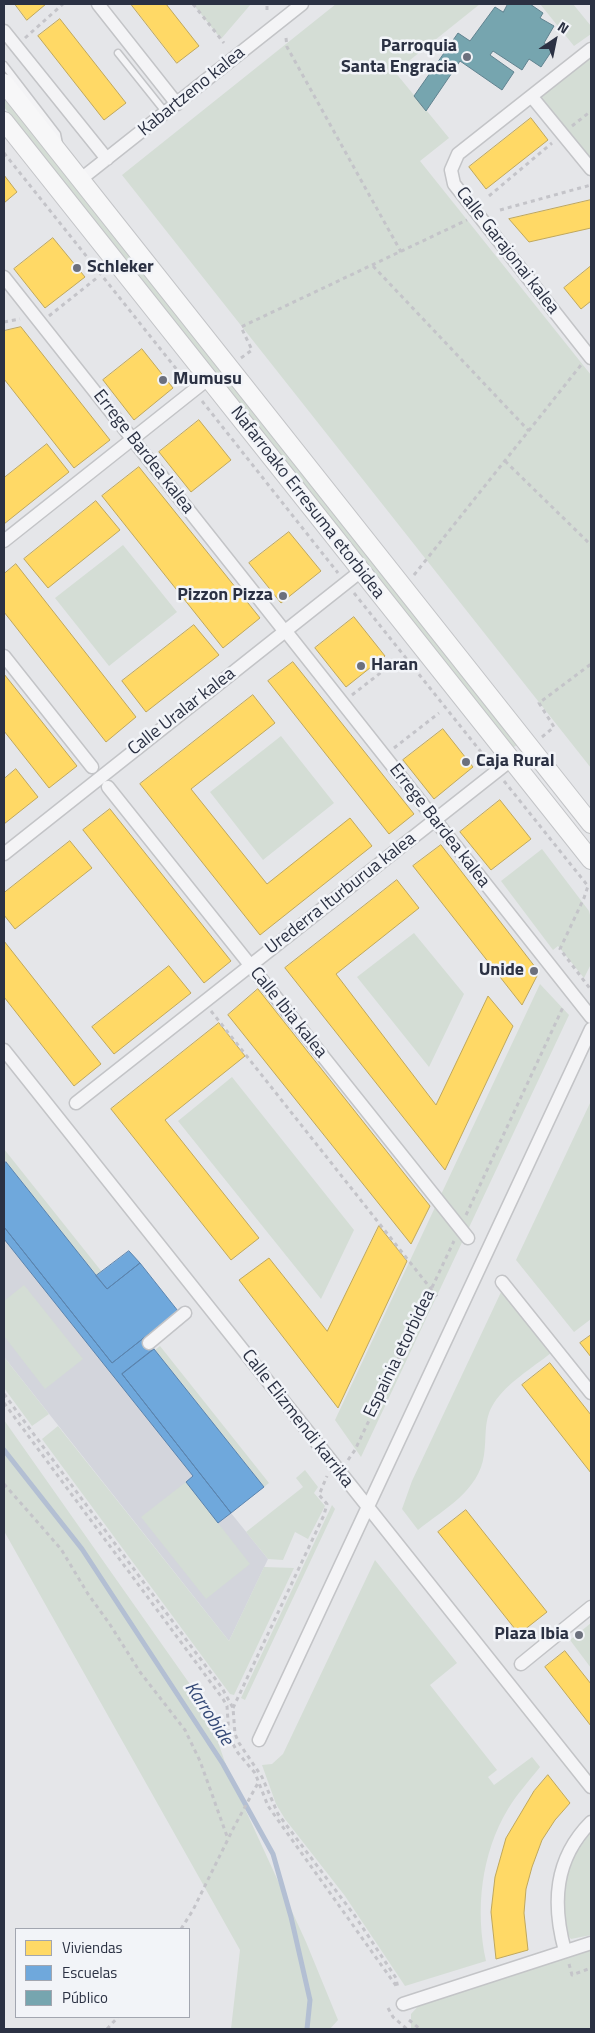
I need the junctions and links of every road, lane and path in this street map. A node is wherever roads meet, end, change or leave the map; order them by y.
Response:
1 (64, 4) edge
2 (98, 4) edge
3 (193, 4) edge
4 (267, 4) edge
5 (302, 4) edge
6 (267, 10) dead end
7 (4, 31) edge
8 (286, 38) dead end
9 (23, 39) dead end
10 (224, 43) dead end
11 (591, 49) edge
12 (118, 53) dead end
13 (4, 65) edge
14 (4, 83) edge
15 (532, 97) junction
16 (177, 104) junction
17 (591, 111) edge
18 (166, 113) junction
19 (4, 122) edge
20 (563, 134) junction
21 (4, 153) edge
22 (62, 155) junction
23 (107, 160) junction
24 (591, 169) edge
25 (81, 179) junction
26 (591, 185) edge
27 (489, 196) dead end
28 (500, 210) dead end
29 (469, 218) dead end
30 (401, 252) junction
31 (373, 266) junction
32 (4, 277) edge
33 (98, 277) dead end
34 (40, 323) junction
35 (589, 362) edge
36 (230, 367) junction
37 (208, 379) junction
38 (194, 391) junction
39 (529, 431) junction
40 (133, 439) junction
41 (505, 461) junction
42 (4, 541) edge
43 (591, 545) edge
44 (361, 571) junction
45 (341, 576) dead end
46 (404, 587) junction
47 (351, 589) dead end
48 (4, 656) edge
49 (397, 660) dead end
50 (591, 664) edge
51 (342, 703) junction
52 (439, 713) dead end
53 (530, 746) junction
54 (384, 756) junction
55 (511, 760) junction
56 (92, 767) dead end
57 (497, 772) junction
58 (108, 787) dead end
59 (435, 820) junction
60 (591, 824) edge
61 (4, 854) edge
62 (591, 860) edge
63 (250, 966) junction
64 (591, 990) edge
65 (570, 991) junction
66 (204, 1002) junction
67 (591, 1017) edge
68 (591, 1029) edge
69 (4, 1050) edge
70 (76, 1103) dead end
71 (464, 1233) junction
72 (502, 1282) dead end
73 (432, 1290) junction
74 (439, 1299) dead end
75 (186, 1313) dead end
76 (149, 1343) dead end
77 (591, 1393) edge
78 (4, 1394) edge
79 (4, 1403) edge
80 (337, 1469) junction
81 (4, 1484) edge
82 (368, 1508) junction
83 (591, 1607) edge
84 (522, 1664) dead end
85 (233, 1708) junction
86 (259, 1740) dead end
87 (258, 1782) junction
88 (591, 1787) edge
89 (591, 1822) edge
90 (228, 1840) junction
91 (182, 1928) edge
92 (591, 1943) edge
93 (565, 1952) junction
94 (591, 1968) edge
95 (403, 2004) dead end
96 (117, 2018) edge
97 (409, 2020) dead end
98 (107, 2029) edge
99 (420, 2029) edge

1 - 9 path
2 - 16 street
3 - 10 path
4 - 6 path
5 - 16 street, Kabartzeno kalea
7 - 23 street
8 - 30 path
11 - 15 street, Calle Garajonai kalea
12 - 18 lane
13 - 22 lane, Nafarroako Erresuma etorbidea
14 - 22 street, Nafarroako Erresuma etorbidea
15 - 20 street
15 - 35 street, Calle Garajonai kalea
16 - 18 street, Kabartzeno kalea
17 - 20 path
18 - 23 street, Kabartzeno kalea
19 - 37 street, Nafarroako Erresuma etorbidea
20 - 24 street
20 - 27 path
21 - 38 path, Nafarroako Erresuma etorbidea
22 - 25 street, Nafarroako Erresuma etorbidea
23 - 25 street, Kabartzeno kalea
25 - 36 street, Nafarroako Erresuma etorbidea
26 - 28 path
29 - 30 path
30 - 31 path
31 - 36 path
31 - 39 path
32 - 34 street, Errege Bardea kalea
33 - 34 path
34 - 40 street, Errege Bardea kalea
35 - 39 path
36 - 46 street, Nafarroako Erresuma etorbidea
37 - 38 street
37 - 44 street, Nafarroako Erresuma etorbidea
38 - 40 street
38 - 45 path, Nafarroako Erresuma etorbidea
39 - 41 path
40 - 42 street
40 - 51 street, Errege Bardea kalea
41 - 43 path
41 - 46 path
44 - 55 street, Nafarroako Erresuma etorbidea
44 - 61 street, Calle Uralar kalea
46 - 53 street, Nafarroako Erresuma etorbidea
47 - 57 path, Nafarroako Erresuma etorbidea
48 - 56 street
49 - 51 path
50 - 53 path
51 - 54 street, Errege Bardea kalea
52 - 54 path
53 - 60 street, Nafarroako Erresuma etorbidea
54 - 59 street, Errege Bardea kalea
55 - 57 street, Urederra Iturburua kalea
55 - 62 street, Nafarroako Erresuma etorbidea
57 - 59 street, Urederra Iturburua kalea
57 - 64 path, Nafarroako Erresuma etorbidea
58 - 63 street, Calle Ibia kalea
59 - 63 street, Urederra Iturburua kalea
59 - 65 street, Errege Bardea kalea
63 - 66 street, Urederra Iturburua kalea
63 - 71 street, Calle Ibia kalea
65 - 67 street, Errege Bardea kalea
65 - 71 path, Espainia etorbidea
66 - 70 street, Urederra Iturburua kalea
66 - 73 path
68 - 82 street, Espainia etorbidea
69 - 80 street, Calle Elizmendi karrika
71 - 73 path, Espainia etorbidea
72 - 77 street
73 - 74 path
73 - 80 path, Espainia etorbidea
75 - 76 street
78 - 85 path
79 - 87 path
80 - 82 street, Calle Elizmendi karrika
80 - 85 path, Espainia etorbidea
81 - 90 path
82 - 86 street, Espainia etorbidea
82 - 88 street, Calle Elizmendi karrika
83 - 84 street
85 - 87 path
87 - 90 path
89 - 93 street
90 - 91 path
92 - 93 street
93 - 94 path
93 - 95 street
96 - 98 path
97 - 99 path

